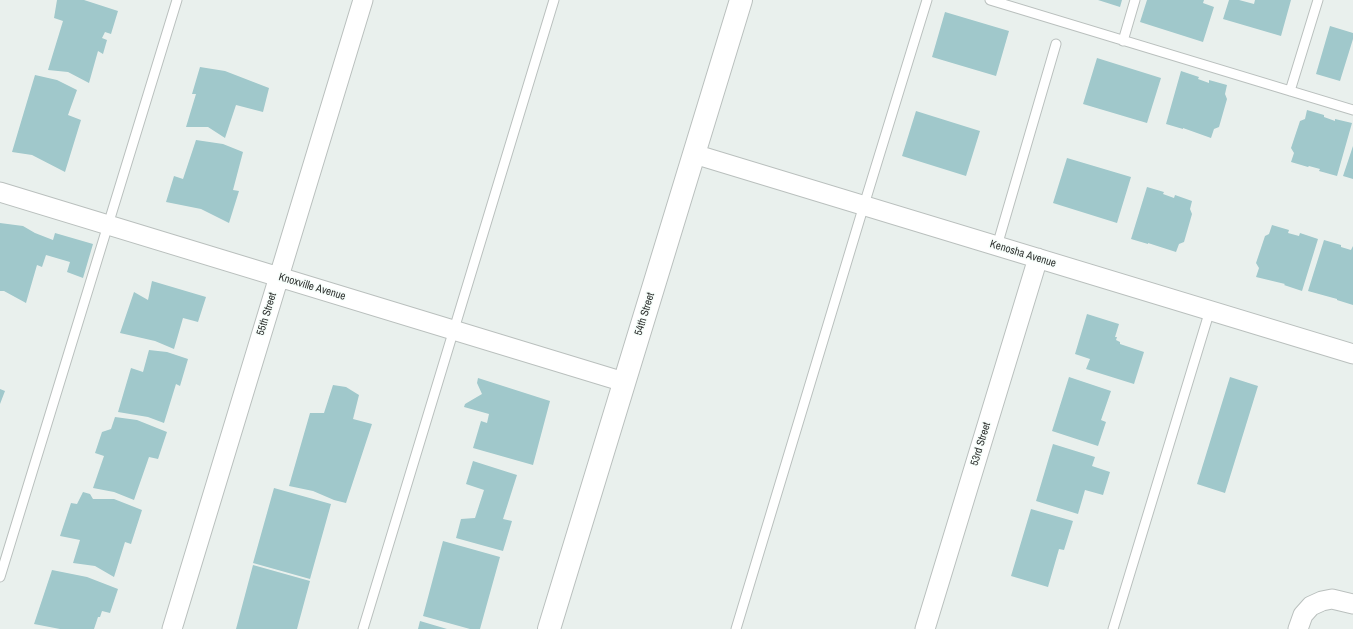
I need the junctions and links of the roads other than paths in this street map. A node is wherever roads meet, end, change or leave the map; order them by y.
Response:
1 (177, 0) edge
2 (362, 0) edge
3 (554, 0) edge
4 (741, 0) edge
5 (927, 0) edge
6 (990, 0) edge
7 (1135, 0) edge
8 (1318, 0) edge
9 (1123, 41) junction
10 (1056, 44) dead end
11 (1290, 91) junction
12 (1353, 110) edge
13 (694, 154) junction
14 (0, 192) edge
15 (864, 205) junction
16 (108, 225) junction
17 (997, 246) junction
18 (1038, 258) junction
19 (278, 276) junction
20 (1210, 310) junction
21 (454, 330) junction
22 (1353, 354) edge
23 (624, 382) junction
24 (0, 577) edge
25 (1353, 604) edge
26 (172, 629) edge
27 (363, 629) edge
28 (549, 629) edge
29 (736, 629) edge
30 (925, 629) edge
31 (1113, 629) edge
32 (1298, 629) edge

1 - 16 lane
2 - 19 street, 55th Street
3 - 21 lane
4 - 13 street, 54th Street
5 - 15 lane
6 - 9 lane
7 - 9 lane
8 - 11 lane
9 - 11 lane
10 - 17 lane
11 - 12 lane
13 - 15 street, Kenosha Avenue
13 - 23 street, 54th Street
14 - 16 street, Knoxville Avenue
15 - 17 street, Kenosha Avenue
15 - 29 lane
16 - 19 street, Knoxville Avenue
16 - 24 lane
17 - 18 street, Kenosha Avenue
18 - 20 street, Kenosha Avenue
18 - 30 street, 53rd Street
19 - 21 street, Knoxville Avenue
19 - 26 street, 55th Street
20 - 22 street, Kenosha Avenue
20 - 31 lane
21 - 23 street, Knoxville Avenue
21 - 27 lane
23 - 28 street, 54th Street
25 - 32 street

